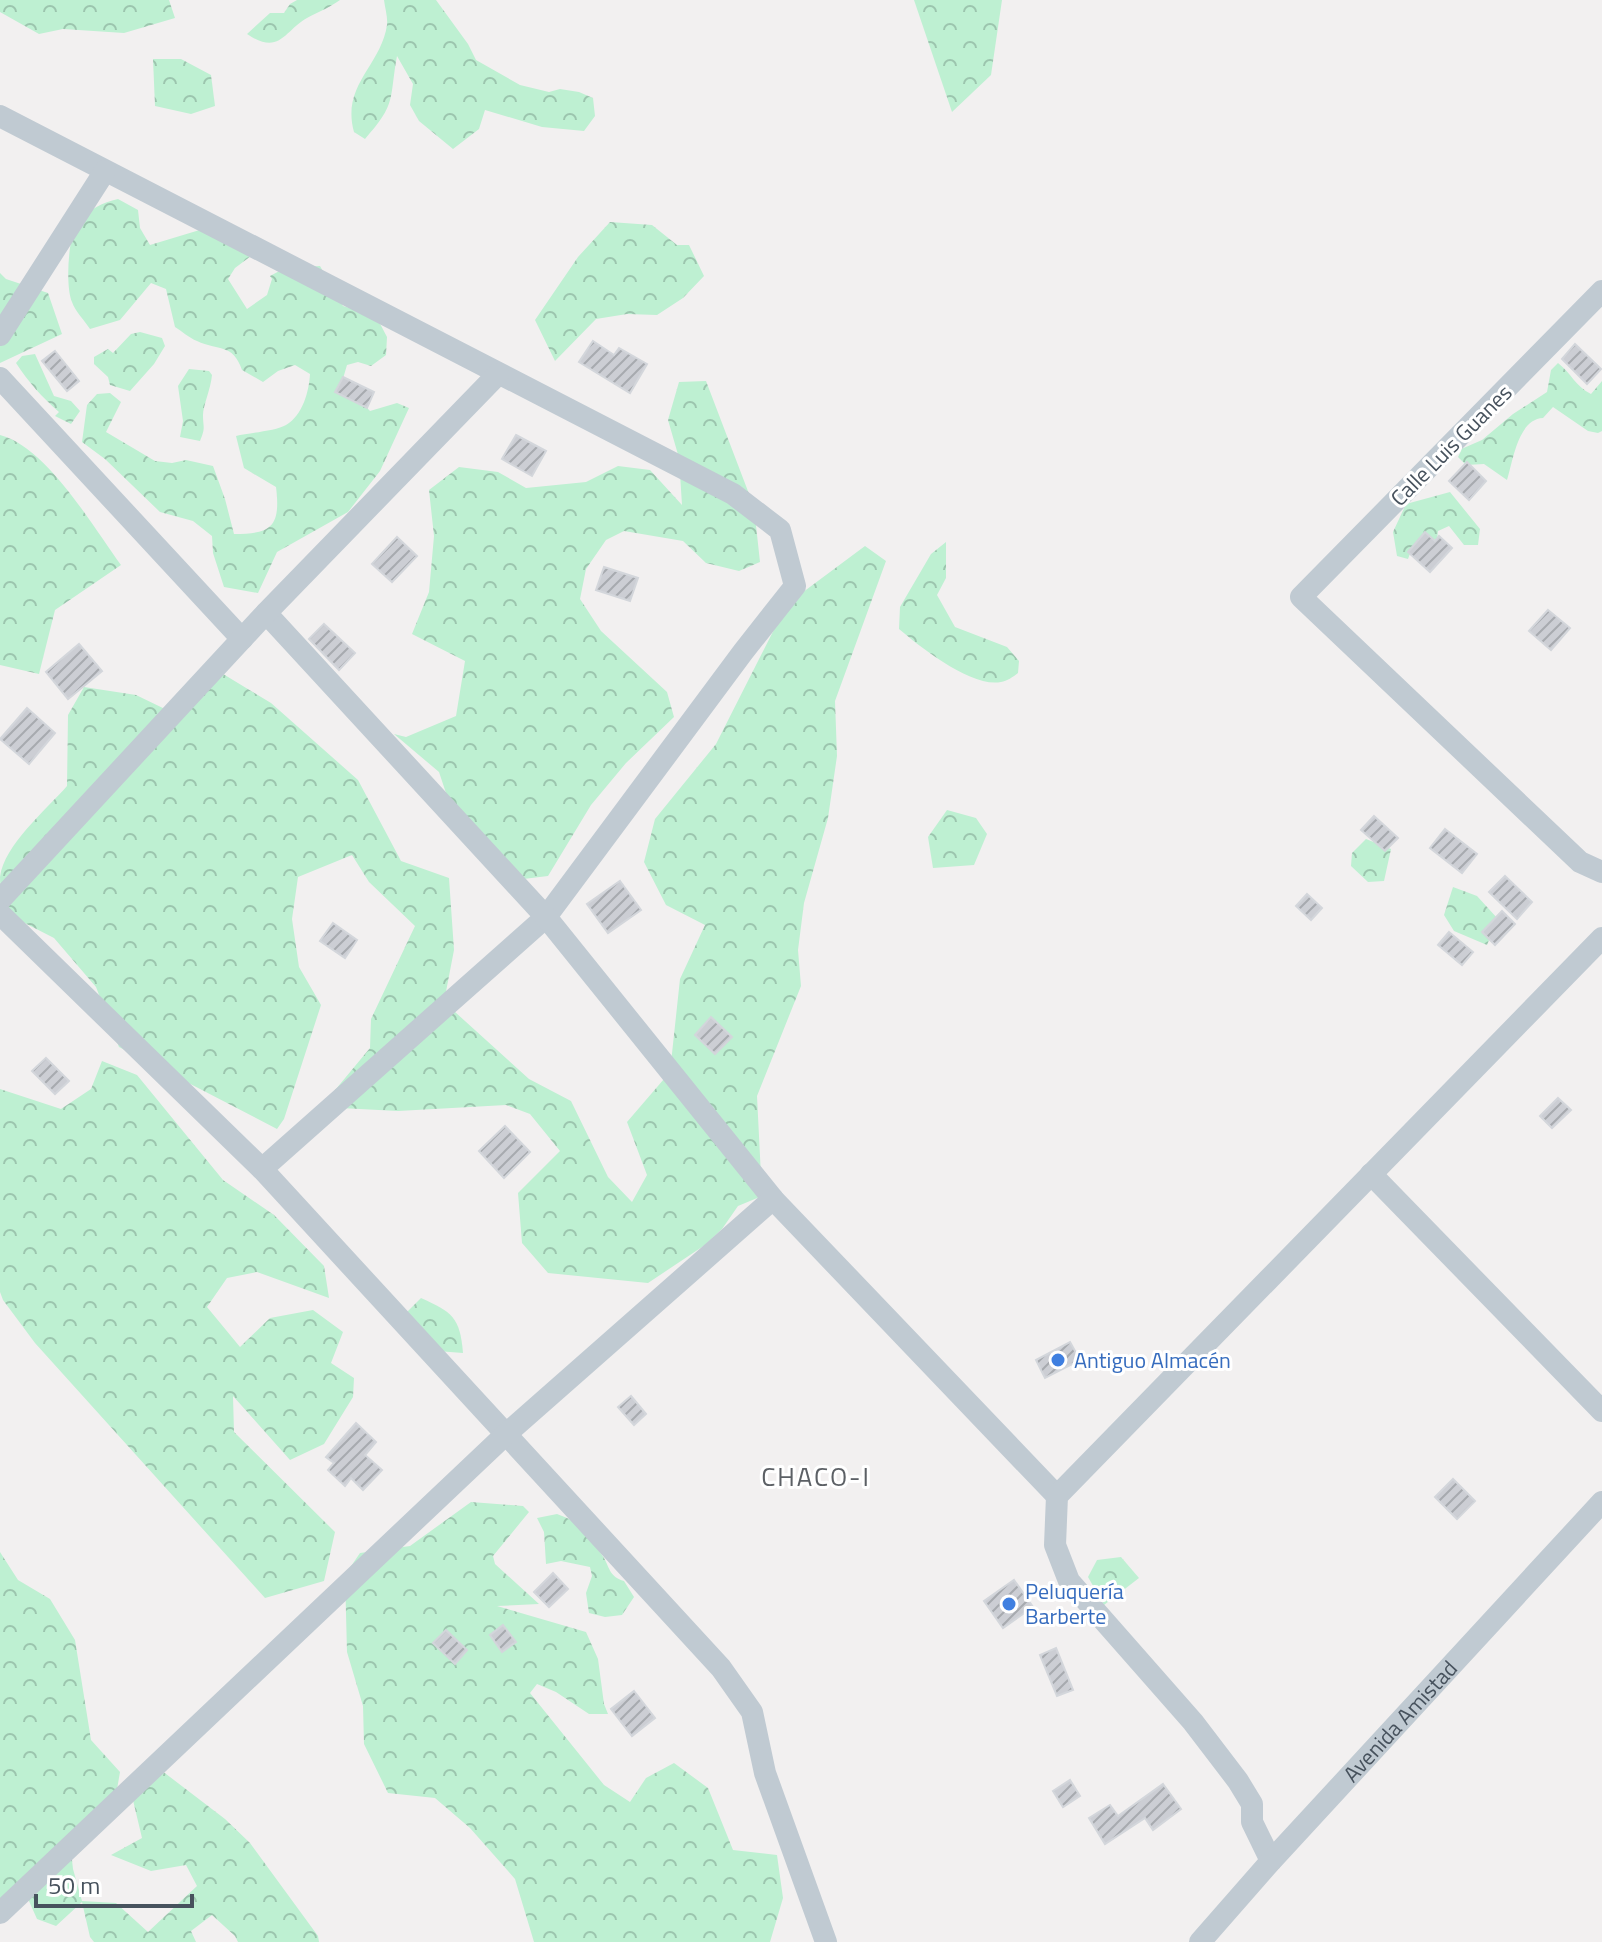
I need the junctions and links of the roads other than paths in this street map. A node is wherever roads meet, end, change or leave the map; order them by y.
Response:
1 (0, 116) edge
2 (105, 171) junction
3 (1597, 306) edge
4 (0, 335) edge
5 (498, 374) junction
6 (0, 378) edge
7 (266, 613) junction
8 (242, 639) junction
9 (1602, 872) edge
10 (0, 900) edge
11 (0, 914) edge
12 (546, 917) junction
13 (1602, 938) edge
14 (262, 1169) junction
15 (1371, 1174) junction
16 (773, 1199) junction
17 (1602, 1411) edge
18 (505, 1435) junction
19 (1057, 1496) junction
20 (1602, 1502) edge
21 (1271, 1861) junction
22 (0, 1913) edge
23 (826, 1942) edge
24 (1200, 1942) edge

1 - 2 street
2 - 4 street
2 - 5 street
3 - 9 street, Calle Luis Guanes
5 - 7 street
5 - 12 street
6 - 8 street
7 - 8 street
7 - 12 street
8 - 10 street
11 - 14 street
12 - 14 street
12 - 16 street
13 - 15 street
14 - 18 street
15 - 17 street
15 - 19 street
16 - 18 street
16 - 19 street
18 - 22 street
18 - 23 street
19 - 21 street
20 - 21 street, Avenida Amistad
21 - 24 street, Avenida Amistad

